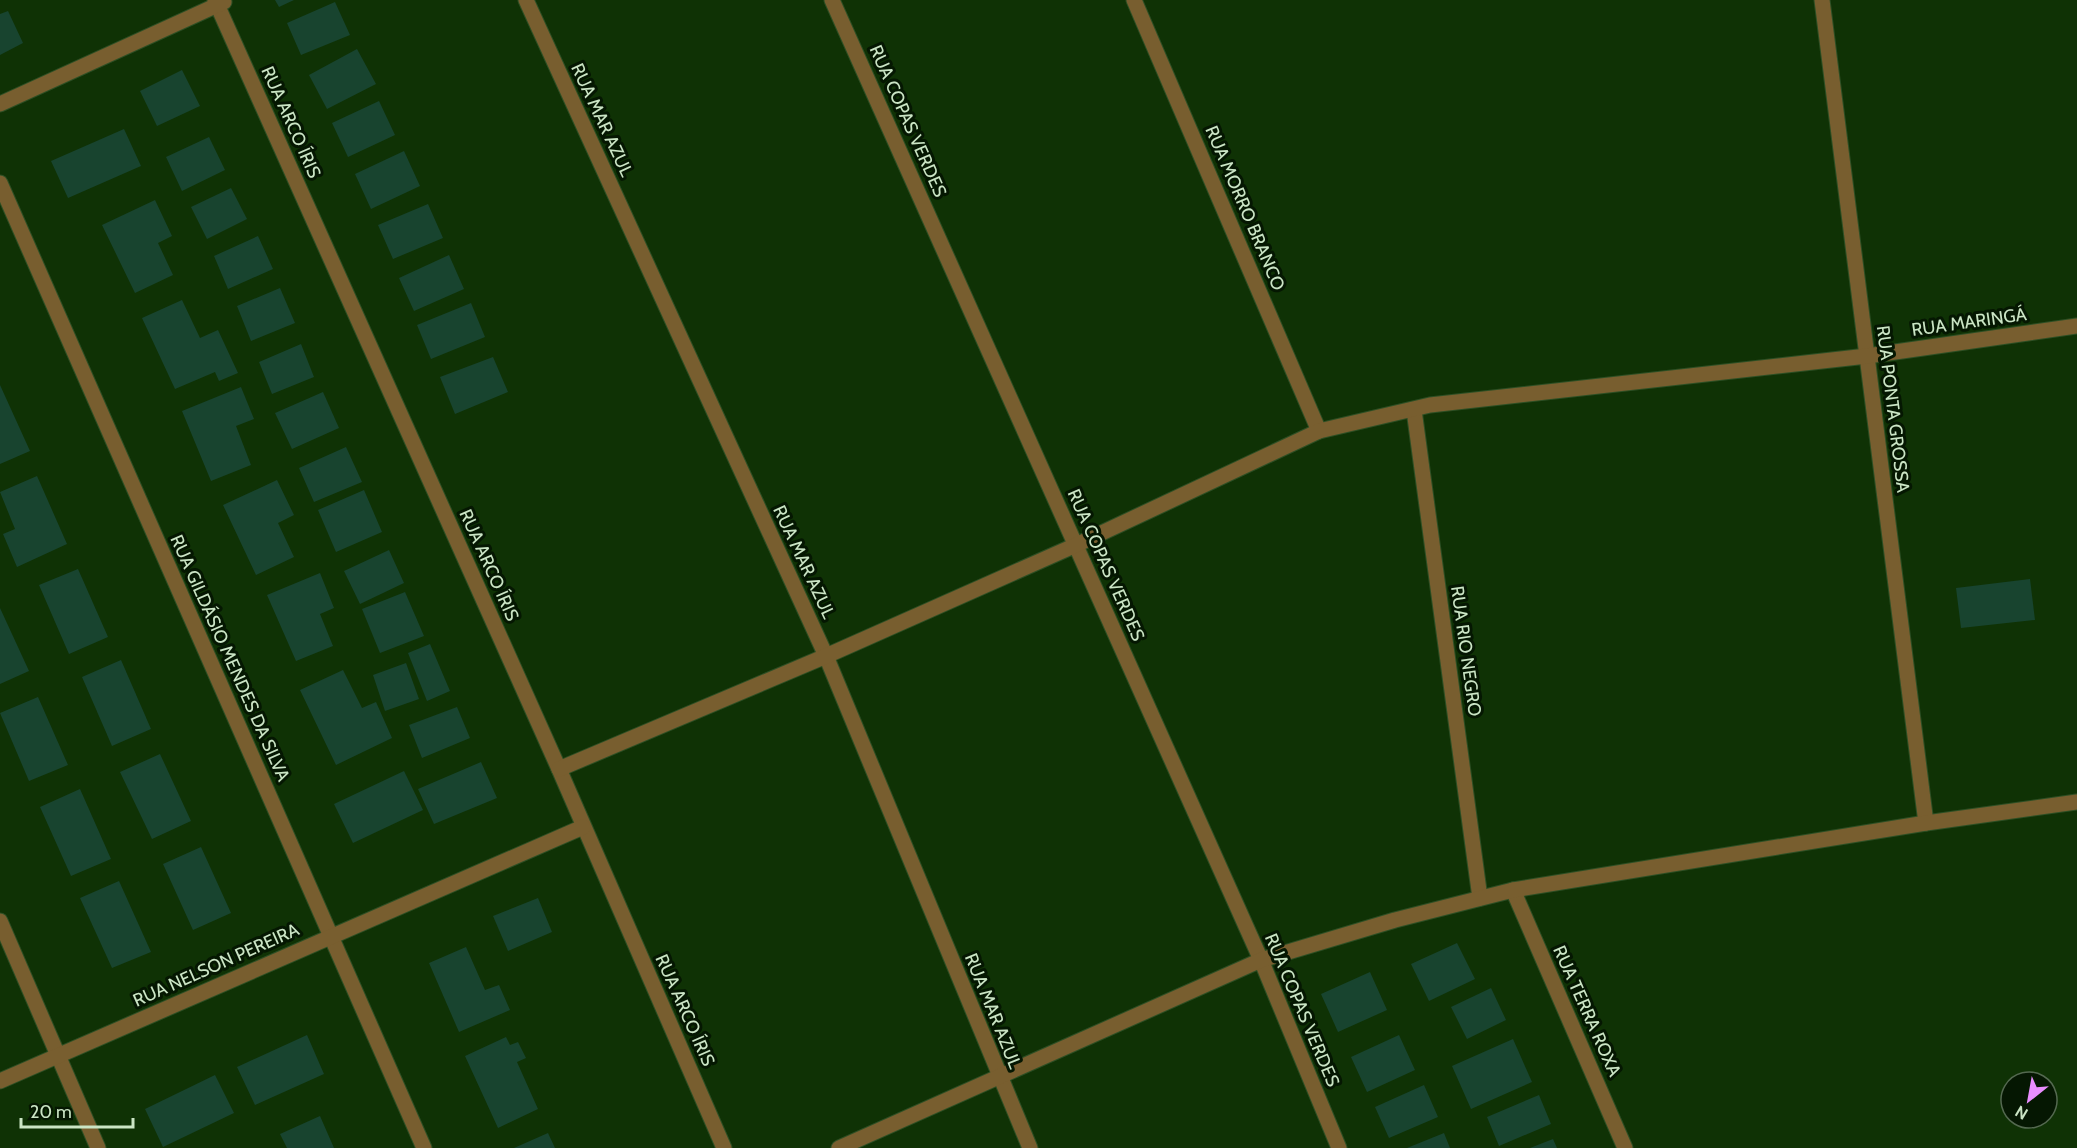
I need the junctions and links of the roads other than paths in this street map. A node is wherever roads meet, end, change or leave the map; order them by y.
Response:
1 (526, 0) edge
2 (832, 0) edge
3 (1134, 0) edge
4 (1822, 0) edge
5 (219, 2) edge
6 (0, 104) edge
7 (0, 183) edge
8 (2077, 326) edge
9 (1867, 356) junction
10 (1414, 410) junction
11 (1319, 431) junction
12 (1076, 545) junction
13 (826, 656) junction
14 (559, 769) junction
15 (2077, 802) edge
16 (1926, 824) junction
17 (583, 827) junction
18 (1513, 890) junction
19 (1480, 898) junction
20 (0, 921) edge
21 (331, 936) junction
22 (1261, 960) junction
23 (58, 1056) junction
24 (999, 1076) junction
25 (0, 1081) edge
26 (98, 1148) edge
27 (424, 1148) edge
28 (724, 1148) edge
29 (839, 1148) edge
30 (1030, 1148) edge
31 (1339, 1148) edge
32 (1625, 1148) edge

1 - 13 street, RUA MAR AZUL
2 - 12 street, RUA COPAS VERDES
3 - 11 street, RUA MORRO BRANCO
4 - 9 street, RUA PONTA GROSSA
5 - 6 street
5 - 14 street, RUA ARCO ÍRIS
7 - 21 street, RUA GILDÁSIO MENDES DA SILVA
8 - 9 street, RUA MARINGÁ
9 - 10 street, RUA MARINGÁ
9 - 16 street, RUA PONTA GROSSA
10 - 11 street, RUA MARINGÁ
10 - 19 street, RUA RIO NEGRO
11 - 12 street, RUA MARINGÁ
12 - 13 street, RUA MARINGÁ
12 - 22 street, RUA COPAS VERDES
13 - 14 street, RUA MARINGÁ
13 - 24 street, RUA MAR AZUL
14 - 17 street, RUA ARCO ÍRIS
15 - 16 street
16 - 18 street
17 - 21 street, RUA NELSON PEREIRA
17 - 28 street, RUA ARCO ÍRIS
18 - 19 street
18 - 32 street, RUA TERRA ROXA
19 - 22 street
20 - 23 street
21 - 23 street, RUA NELSON PEREIRA
21 - 27 street, RUA GILDÁSIO MENDES DA SILVA
22 - 24 street
22 - 31 street, RUA COPAS VERDES
23 - 25 street, RUA NELSON PEREIRA
23 - 26 street
24 - 29 street
24 - 30 street, RUA MAR AZUL

